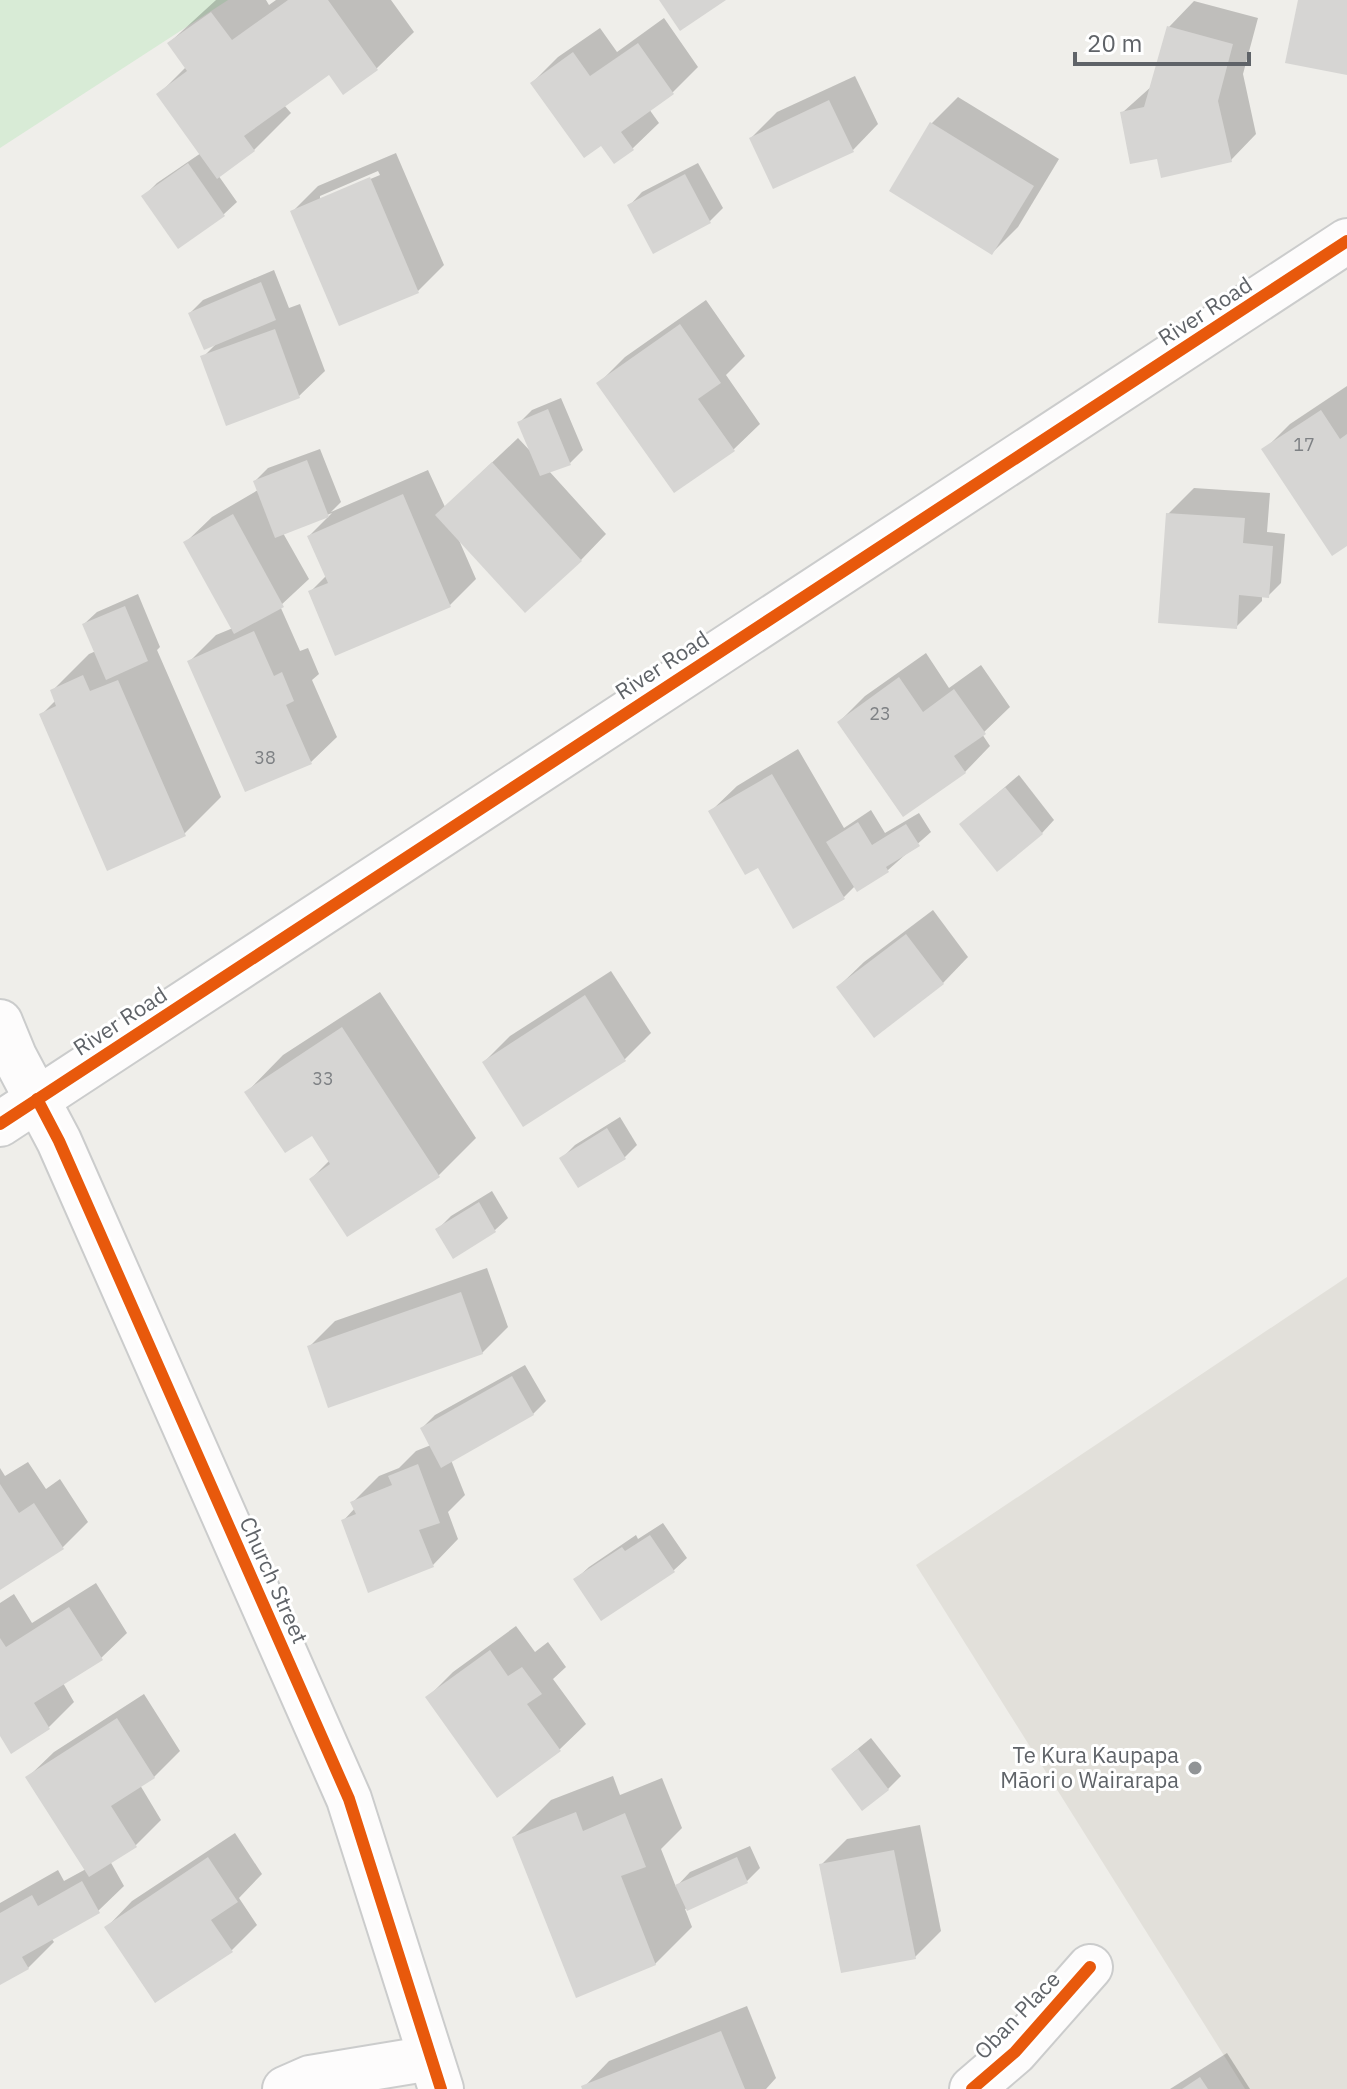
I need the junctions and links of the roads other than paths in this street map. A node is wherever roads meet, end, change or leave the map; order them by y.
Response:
1 (1347, 241) edge
2 (0, 1022) edge
3 (37, 1099) junction
4 (0, 1124) edge
5 (1090, 1967) dead end
6 (436, 2074) edge
7 (285, 2089) edge
8 (972, 2089) edge

1 - 3 street, River Road
2 - 3 street, Church Street
3 - 4 street, River Road
3 - 6 street, Church Street
5 - 8 street, Oban Place
6 - 7 street

